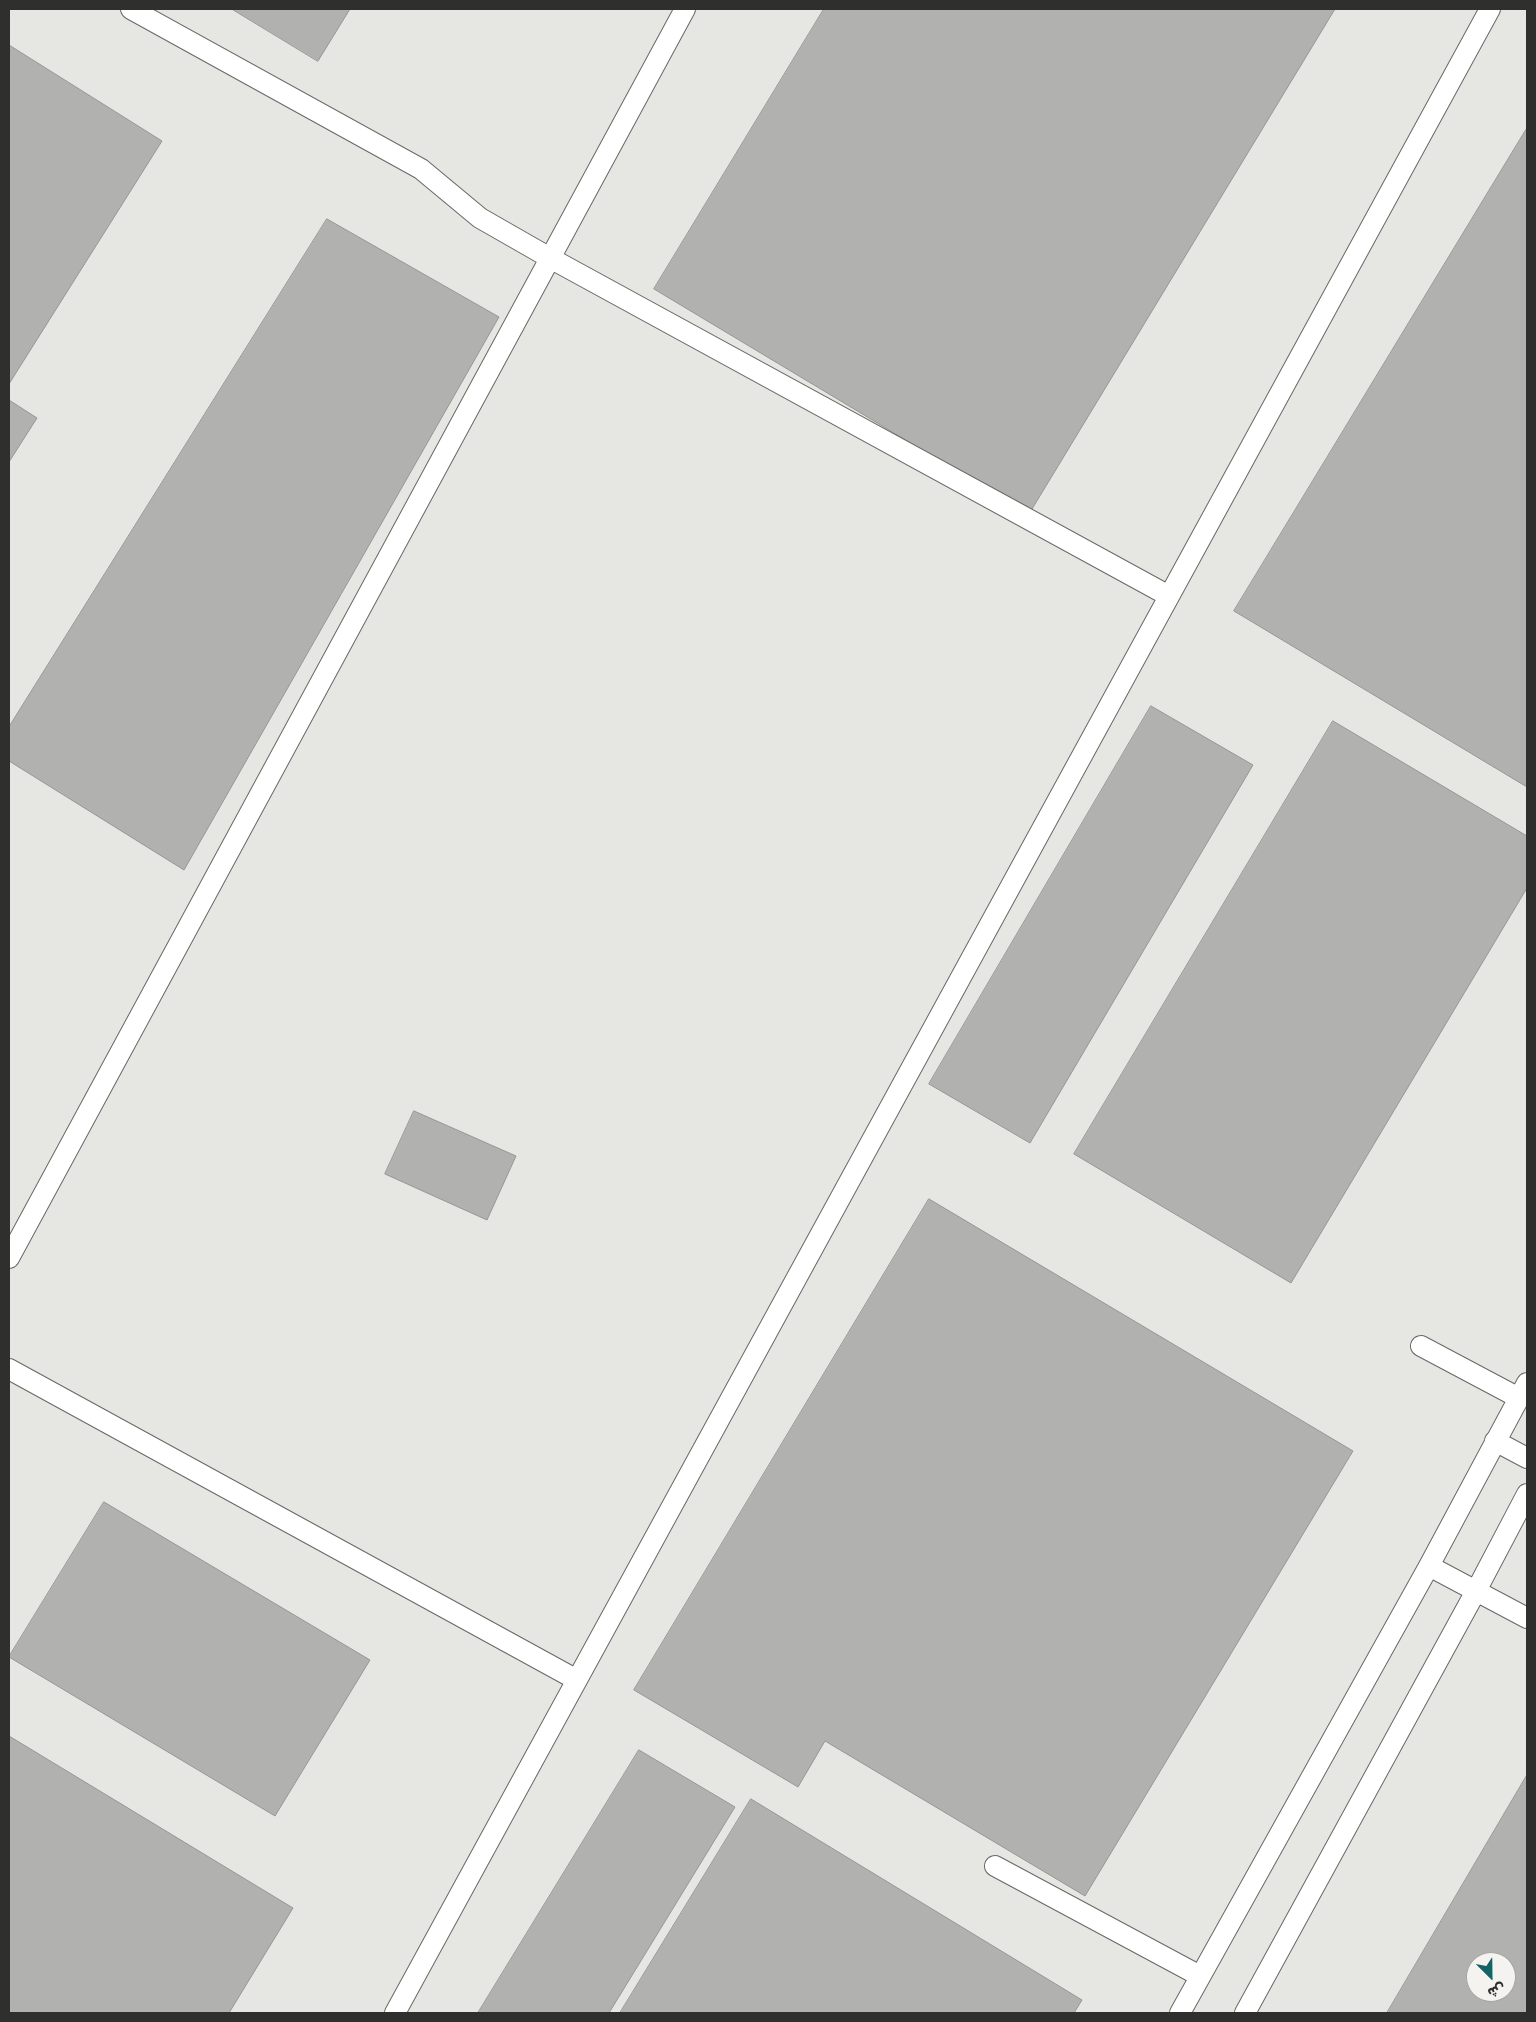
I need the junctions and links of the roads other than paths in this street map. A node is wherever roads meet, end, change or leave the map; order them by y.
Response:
1 (132, 9) edge
2 (685, 9) edge
3 (1490, 9) edge
4 (550, 258) junction
5 (1169, 596) junction
6 (9, 1258) edge
7 (1421, 1346) dead end
8 (9, 1368) edge
9 (1523, 1391) edge
10 (1496, 1441) junction
11 (1527, 1458) edge
12 (1527, 1494) edge
13 (1429, 1566) junction
14 (1476, 1591) junction
15 (1527, 1618) edge
16 (577, 1680) junction
17 (995, 1866) dead end
18 (1200, 1976) junction
19 (395, 2013) edge
20 (1180, 2013) edge
21 (1245, 2013) edge

1 - 4 lane
2 - 4 lane
3 - 5 lane
4 - 5 lane
4 - 6 lane
5 - 16 lane
7 - 9 lane
8 - 16 lane
9 - 10 lane
10 - 11 lane
10 - 13 lane
12 - 14 lane
13 - 14 lane
13 - 18 lane
14 - 15 lane
14 - 21 lane
16 - 19 lane
17 - 18 lane
18 - 20 lane

